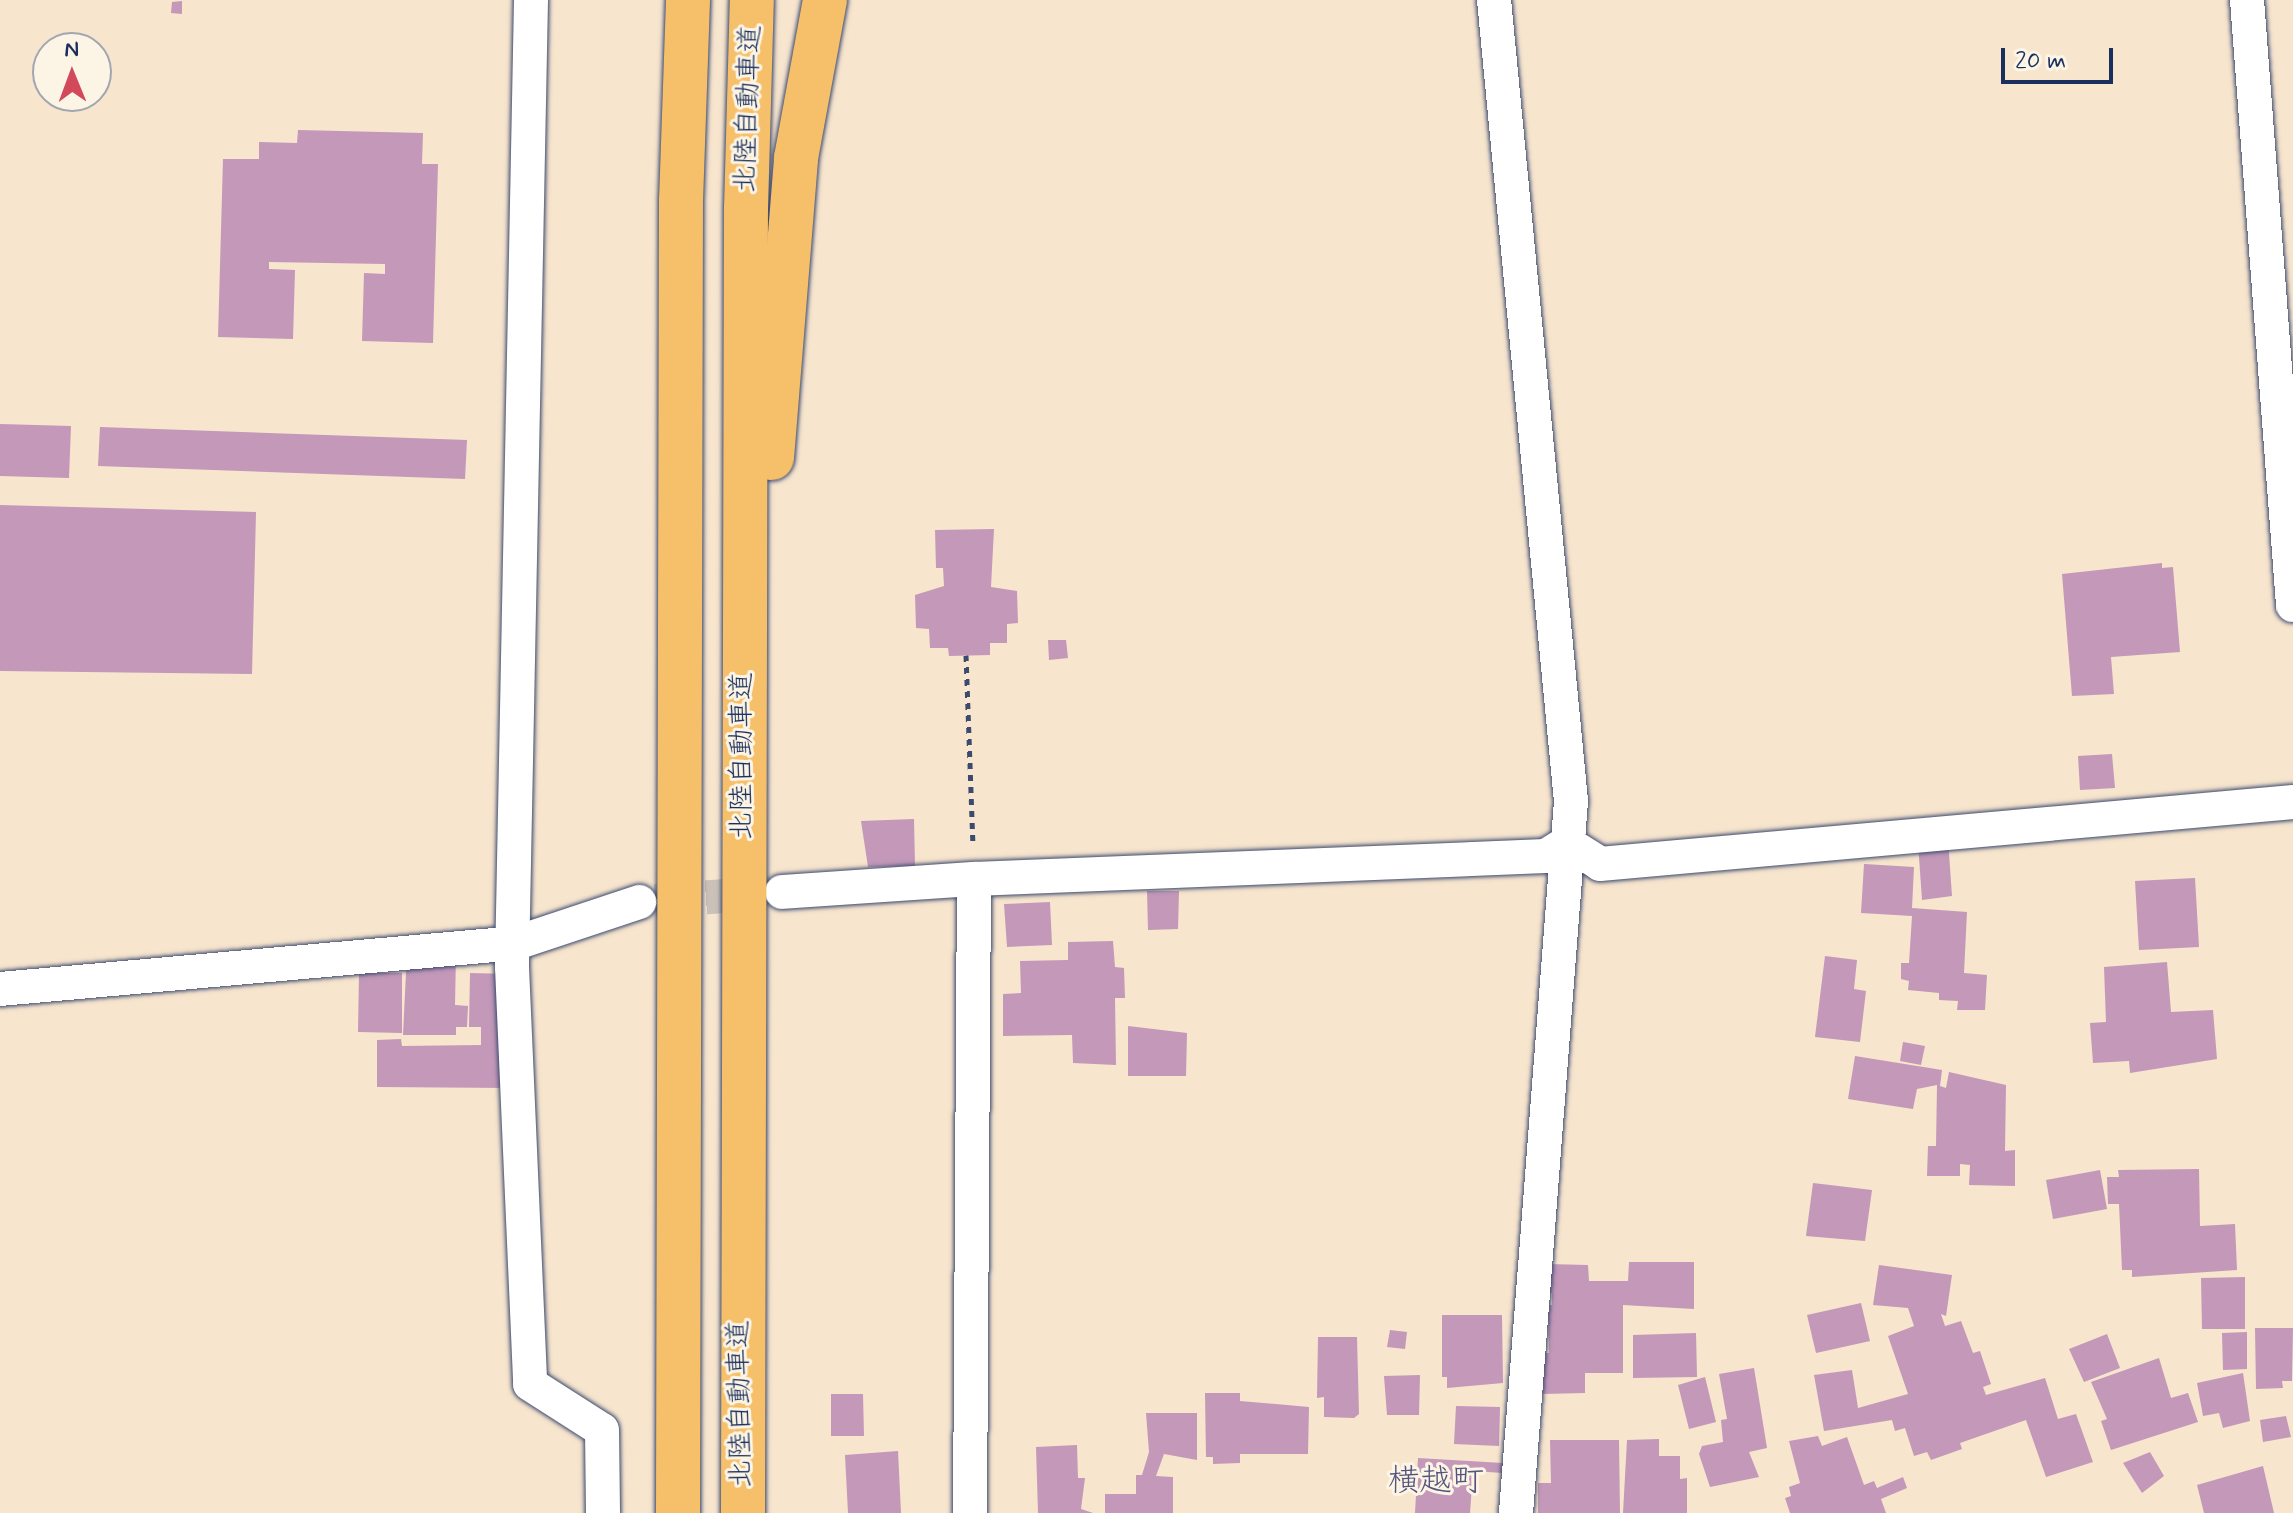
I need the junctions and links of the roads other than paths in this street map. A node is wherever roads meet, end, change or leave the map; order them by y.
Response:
1 (531, 0) edge
2 (675, 0) edge
3 (688, 0) edge
4 (752, 0) edge
5 (825, 0) edge
6 (1494, 0) edge
7 (2247, 0) edge
8 (681, 201) junction
9 (2293, 605) edge
10 (2293, 802) edge
11 (1567, 843) junction
12 (974, 879) junction
13 (782, 892) tunnel mouth
14 (639, 902) tunnel mouth
15 (516, 943) junction
16 (0, 989) edge
17 (740, 1297) junction
18 (603, 1513) edge
19 (678, 1513) edge
20 (743, 1513) edge
21 (970, 1513) edge
22 (1516, 1513) edge

1 - 15 street
2 - 8 highway
3 - 8 highway
4 - 17 highway, 北陸自動車道
5 - 17 highway
6 - 11 street
7 - 9 street
8 - 19 highway
10 - 11 street
11 - 12 street
11 - 22 street
12 - 13 street
12 - 21 street
14 - 15 street
15 - 16 street
15 - 18 street
17 - 20 highway, 北陸自動車道

